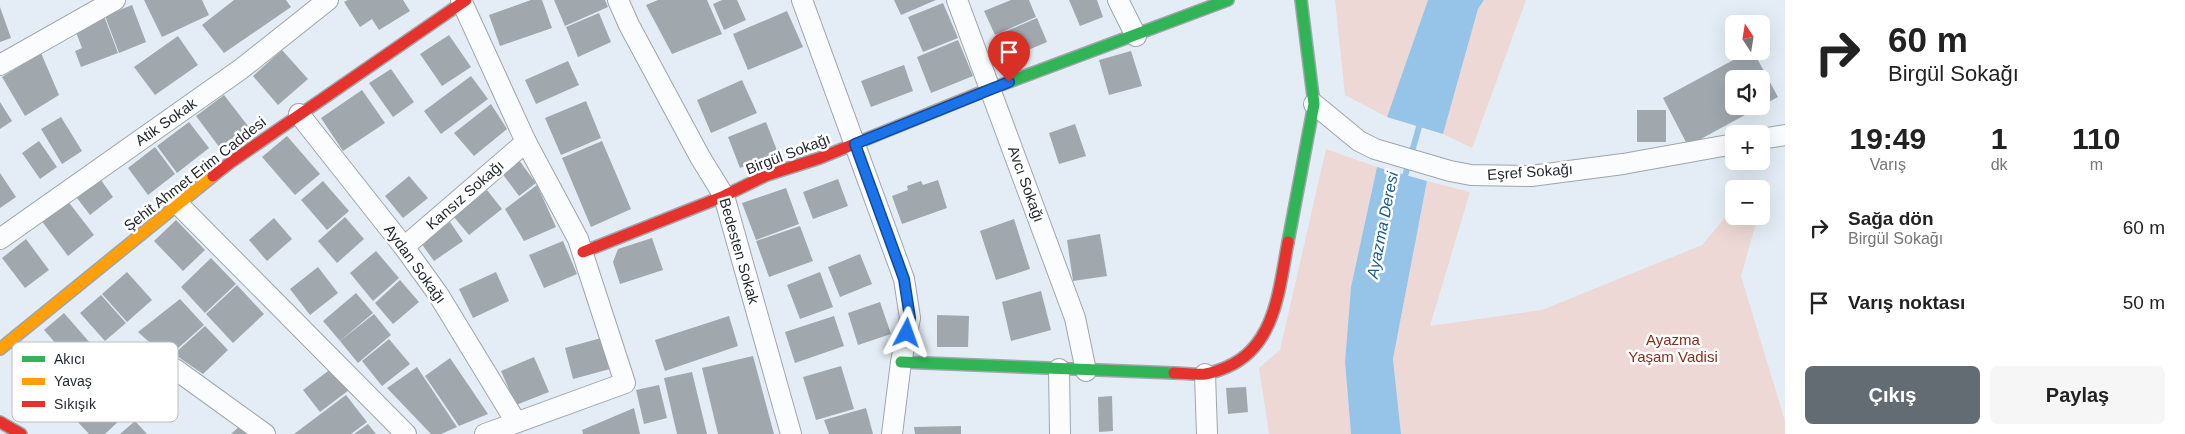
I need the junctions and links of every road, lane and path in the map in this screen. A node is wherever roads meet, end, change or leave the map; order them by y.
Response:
1 (115, 0) edge
2 (328, 0) edge
3 (463, 0) edge
4 (618, 0) edge
5 (802, 0) edge
6 (958, 0) edge
7 (1118, 0) edge
8 (1228, 0) edge
9 (1302, 0) edge
10 (1136, 36) junction
11 (0, 65) edge
12 (991, 88) junction
13 (1314, 104) junction
14 (299, 114) junction
15 (1785, 135) edge
16 (1770, 138) edge
17 (526, 142) junction
18 (855, 144) junction
19 (1725, 146) edge
20 (724, 196) junction
21 (178, 204) junction
22 (0, 239) edge
23 (404, 247) junction
24 (583, 252) junction
25 (0, 349) edge
26 (901, 362) junction
27 (1059, 369) junction
28 (178, 370) edge
29 (1086, 370) junction
30 (1204, 374) junction
31 (516, 422) junction
32 (265, 434) edge
33 (406, 434) edge
34 (485, 434) edge
35 (791, 434) edge
36 (892, 434) edge
37 (1060, 434) edge
38 (1206, 434) edge

1 - 11 street
2 - 22 street, Atik Sokak
3 - 14 street, Şehit Ahmet Erim Caddesi
3 - 17 street
4 - 20 street, Bedesten Sokak
5 - 18 street
6 - 12 street, Avcı Sokağı
7 - 10 street
8 - 10 street, Birgül Sokağı
9 - 13 street
10 - 12 street, Birgül Sokağı
12 - 18 street, Birgül Sokağı
12 - 29 street, Avcı Sokağı
13 - 19 street, Eşref Sokağı
13 - 30 street
14 - 21 street, Şehit Ahmet Erim Caddesi
14 - 23 street, Aydan Sokağı
15 - 16 street
17 - 23 street, Kansız Sokağı
17 - 24 street
18 - 20 street, Birgül Sokağı
18 - 26 street
20 - 24 street, Birgül Sokağı
20 - 35 street, Bedesten Sokak
21 - 25 street, Şehit Ahmet Erim Caddesi
21 - 33 street
23 - 31 street, Aydan Sokağı
24 - 31 street
26 - 27 street
26 - 36 street
27 - 29 street
27 - 37 street
28 - 32 street
29 - 30 street
30 - 38 street
31 - 34 street

